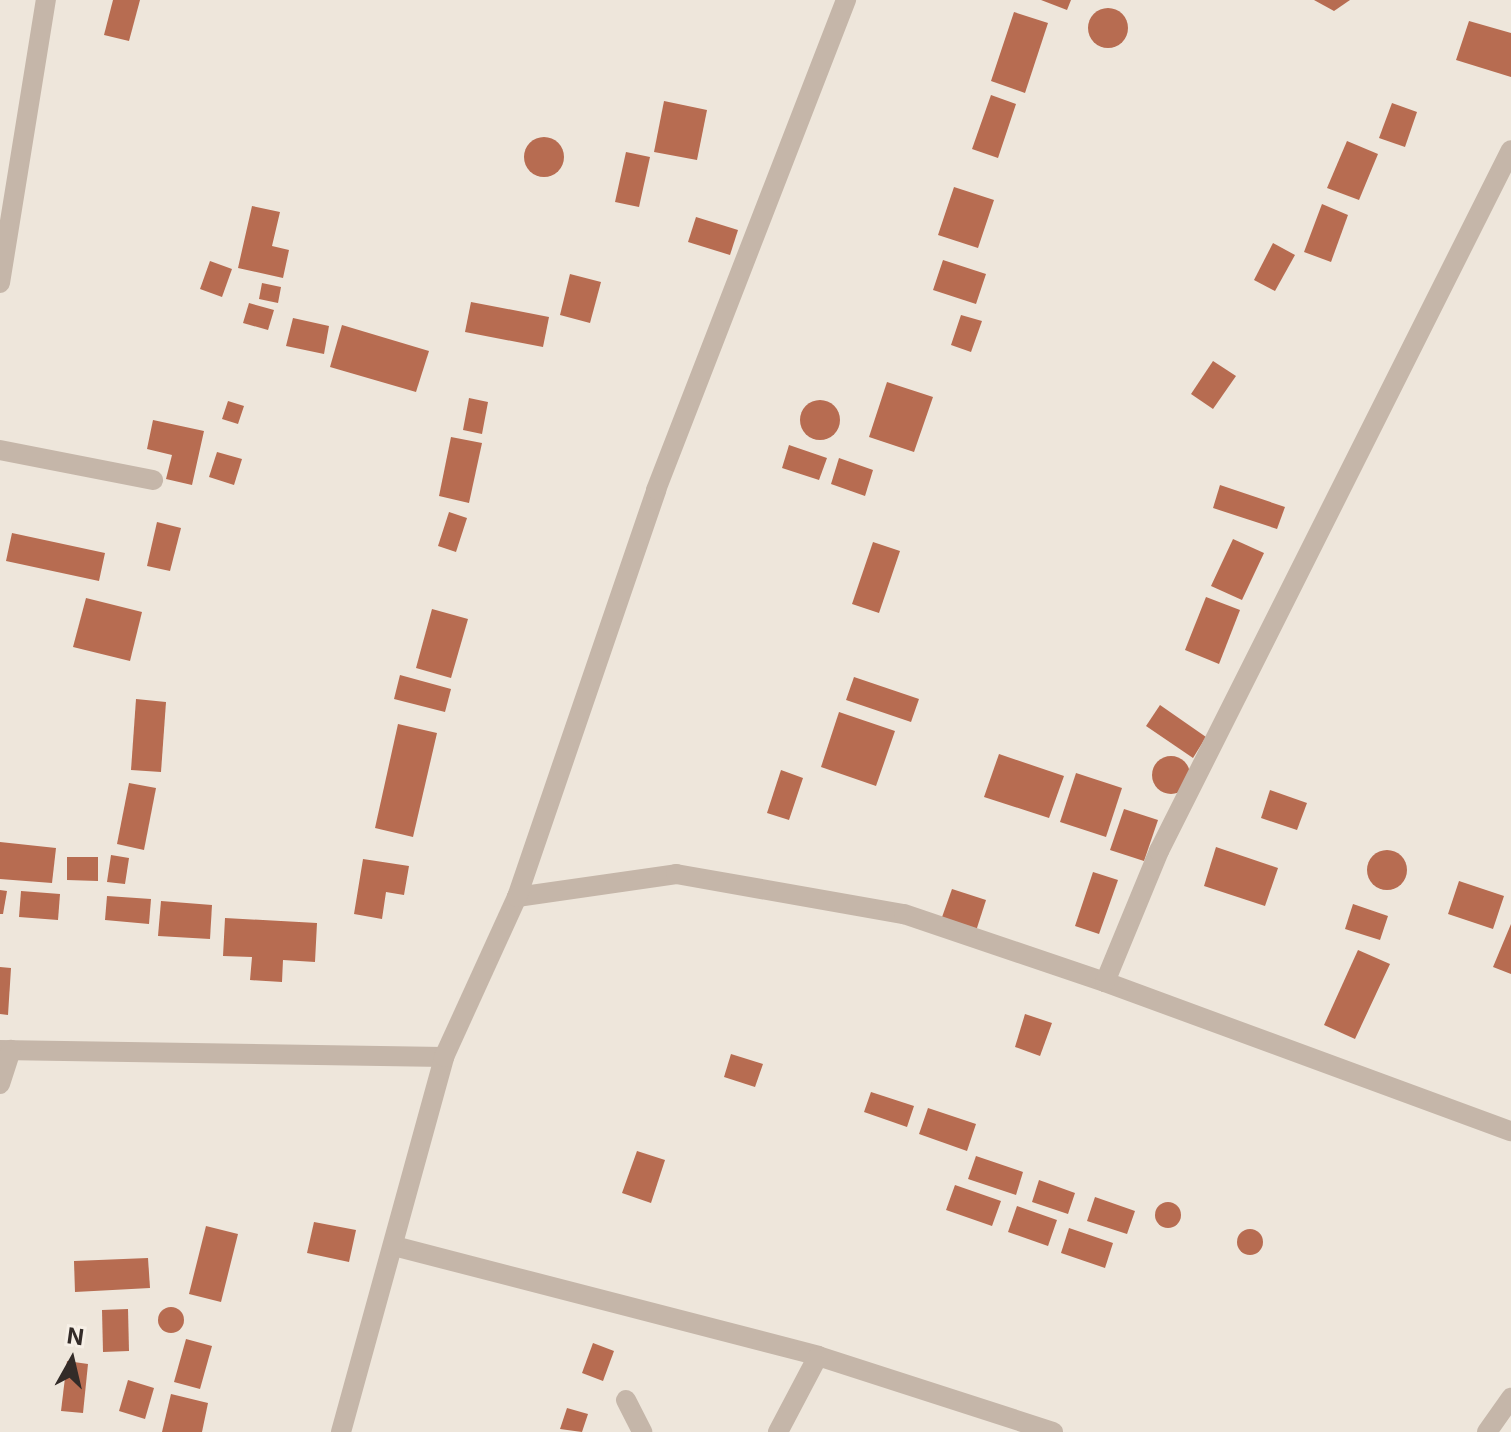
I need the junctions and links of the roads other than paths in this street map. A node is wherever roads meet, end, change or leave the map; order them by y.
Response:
1 (46, 0) edge
2 (846, 0) edge
3 (1511, 150) edge
4 (0, 283) edge
5 (0, 450) edge
6 (153, 480) dead end
7 (517, 897) junction
8 (1105, 982) junction
9 (6, 1050) edge
10 (444, 1057) junction
11 (0, 1084) edge
12 (1511, 1131) edge
13 (394, 1246) junction
14 (818, 1356) junction
15 (1511, 1398) edge
16 (626, 1400) dead end
17 (341, 1432) edge
18 (642, 1432) edge
19 (778, 1432) edge
20 (1053, 1432) edge
21 (1487, 1432) edge

1 - 4 street
2 - 7 street
3 - 8 street
5 - 6 street
7 - 8 street
7 - 10 street
8 - 12 street
9 - 10 street
9 - 11 street
10 - 13 street
13 - 14 street
13 - 17 street
14 - 19 street
14 - 20 street
15 - 21 street
16 - 18 street

